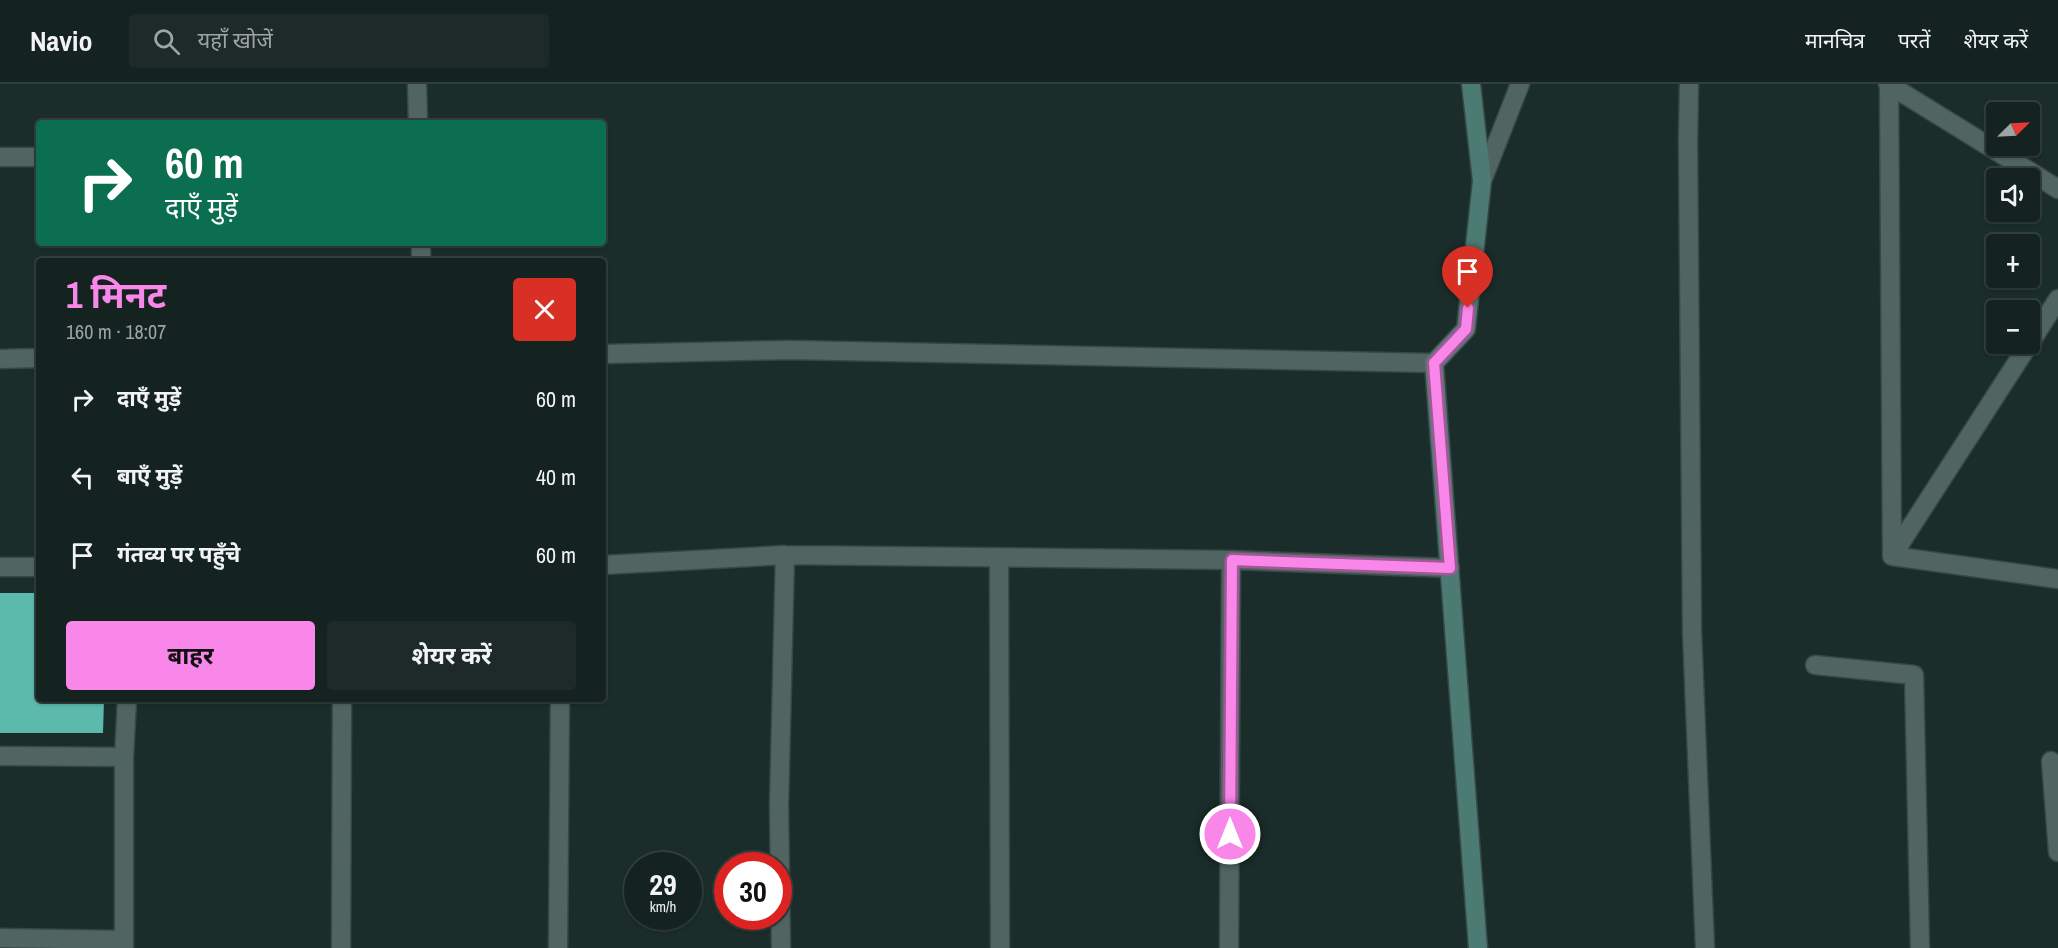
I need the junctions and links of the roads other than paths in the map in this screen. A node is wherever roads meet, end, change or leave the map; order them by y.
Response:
1 (417, 84) edge
2 (1471, 84) edge
3 (1520, 84) edge
4 (1689, 84) edge
5 (1888, 84) edge
6 (418, 120) edge
7 (0, 157) edge
8 (36, 157) edge
9 (1482, 181) junction
10 (2058, 189) edge
11 (2058, 299) edge
12 (2040, 326) edge
13 (606, 354) edge
14 (2022, 354) edge
15 (36, 358) edge
16 (0, 359) edge
17 (1434, 363) junction
18 (785, 555) junction
19 (1892, 556) junction
20 (999, 558) junction
21 (1232, 560) junction
22 (606, 565) edge
23 (0, 567) edge
24 (36, 567) edge
25 (1450, 568) junction
26 (2058, 579) edge
27 (1815, 665) dead end
28 (127, 702) edge
29 (342, 702) edge
30 (560, 702) edge
31 (0, 756) edge
32 (124, 757) junction
33 (2051, 761) dead end
34 (2058, 852) edge
35 (0, 938) edge
36 (124, 944) edge
37 (341, 948) edge
38 (558, 948) edge
39 (781, 948) edge
40 (1000, 948) edge
41 (1229, 948) edge
42 (1478, 948) edge
43 (1705, 948) edge
44 (1920, 948) edge

1 - 6 street
2 - 9 street
3 - 9 street
4 - 43 street
5 - 10 street
5 - 19 street
7 - 8 street
9 - 17 street
11 - 12 street
13 - 17 street
14 - 19 street
15 - 16 street
17 - 25 street
18 - 20 street
18 - 22 street
18 - 39 street
19 - 26 street
20 - 21 street
20 - 40 street
21 - 25 street
21 - 41 street
23 - 24 street
25 - 42 street
27 - 44 street
28 - 32 street
29 - 37 street
30 - 38 street
31 - 32 street
32 - 36 street
33 - 34 street
35 - 36 street

